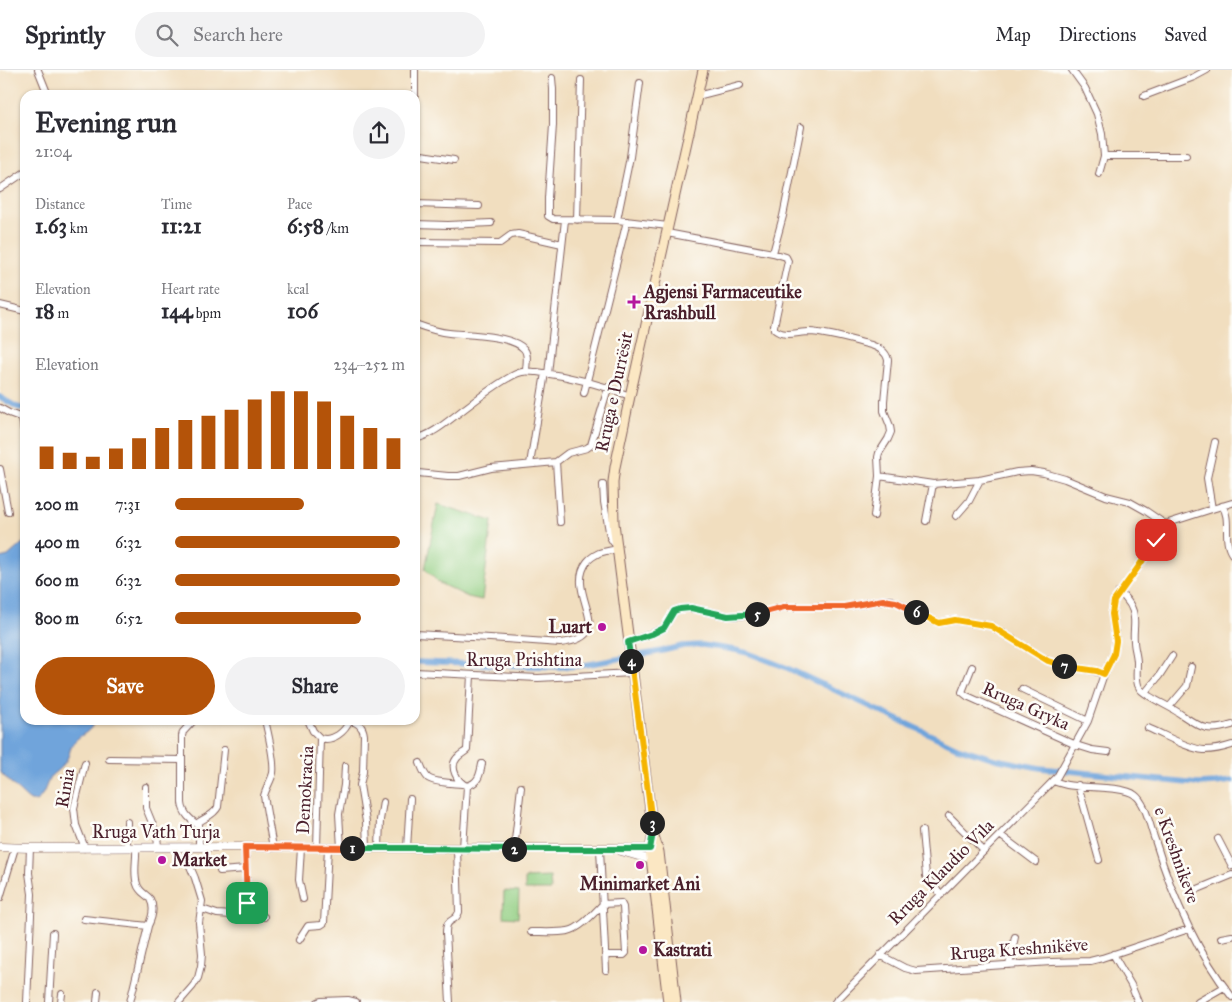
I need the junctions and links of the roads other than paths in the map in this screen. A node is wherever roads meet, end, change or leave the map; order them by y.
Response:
1 (38, 70) edge
2 (416, 70) edge
3 (703, 70) edge
4 (1072, 70) edge
5 (1207, 70) edge
6 (552, 78) dead end
7 (581, 80) dead end
8 (640, 83) dead end
9 (740, 85) dead end
10 (46, 90) edge
11 (415, 90) edge
12 (697, 96) junction
13 (1144, 96) dead end
14 (801, 127) dead end
15 (420, 155) edge
16 (1104, 156) junction
17 (1186, 156) dead end
18 (454, 160) dead end
19 (1099, 174) dead end
20 (20, 175) edge
21 (0, 189) edge
22 (420, 204) edge
23 (479, 206) dead end
24 (565, 220) junction
25 (577, 220) junction
26 (617, 220) junction
27 (627, 221) junction
28 (491, 223) dead end
29 (420, 224) edge
30 (668, 229) junction
31 (420, 242) edge
32 (562, 244) junction
33 (773, 253) junction
34 (0, 305) edge
35 (20, 310) edge
36 (420, 326) edge
37 (526, 371) junction
38 (547, 373) junction
39 (588, 382) junction
40 (608, 388) junction
41 (584, 393) dead end
42 (630, 396) junction
43 (0, 408) edge
44 (20, 417) edge
45 (420, 438) edge
46 (1215, 442) dead end
47 (556, 462) junction
48 (530, 464) junction
49 (0, 468) edge
50 (420, 473) edge
51 (879, 476) junction
52 (980, 480) junction
53 (602, 484) dead end
54 (933, 484) junction
55 (1232, 504) edge
56 (1222, 506) junction
57 (1212, 509) junction
58 (8, 512) dead end
59 (874, 516) dead end
60 (956, 516) dead end
61 (926, 521) dead end
62 (560, 522) dead end
63 (1165, 524) junction
64 (618, 547) junction
65 (1232, 554) edge
66 (1120, 592) junction
67 (420, 634) edge
68 (629, 643) junction
69 (1172, 656) dead end
70 (1191, 666) dead end
71 (972, 667) dead end
72 (632, 670) junction
73 (420, 672) edge
74 (1104, 674) junction
75 (471, 675) junction
76 (1022, 688) dead end
77 (1145, 693) junction
78 (1170, 706) junction
79 (1088, 721) junction
80 (190, 725) edge
81 (266, 725) edge
82 (310, 725) edge
83 (347, 725) edge
84 (362, 725) edge
85 (1232, 725) edge
86 (1148, 728) dead end
87 (320, 738) junction
88 (1076, 745) junction
89 (1232, 745) edge
90 (224, 750) dead end
91 (1108, 752) dead end
92 (109, 759) dead end
93 (182, 760) junction
94 (85, 762) dead end
95 (420, 763) dead end
96 (482, 764) dead end
97 (345, 766) dead end
98 (1055, 779) junction
99 (464, 785) junction
100 (1078, 785) junction
101 (146, 787) dead end
102 (521, 787) dead end
103 (410, 799) dead end
104 (383, 802) dead end
105 (950, 816) dead end
106 (127, 822) dead end
107 (199, 826) junction
108 (922, 832) dead end
109 (1000, 835) junction
110 (1218, 839) dead end
111 (0, 847) edge
112 (158, 847) junction
113 (199, 847) junction
114 (245, 847) junction
115 (15, 848) junction
116 (30, 848) junction
117 (85, 848) junction
118 (131, 848) junction
119 (187, 848) junction
120 (273, 848) junction
121 (301, 848) junction
122 (317, 848) junction
123 (328, 848) junction
124 (340, 848) junction
125 (367, 848) junction
126 (379, 848) junction
127 (407, 848) junction
128 (460, 848) junction
129 (514, 849) junction
130 (600, 849) junction
131 (984, 851) junction
132 (655, 855) junction
133 (1099, 860) dead end
134 (1036, 862) dead end
135 (1232, 866) edge
136 (246, 870) junction
137 (220, 871) dead end
138 (1232, 875) edge
139 (1198, 889) dead end
140 (941, 895) junction
141 (0, 898) edge
142 (303, 899) dead end
143 (247, 903) dead end
144 (603, 904) junction
145 (202, 909) junction
146 (264, 917) dead end
147 (84, 919) dead end
148 (148, 926) junction
149 (1189, 929) junction
150 (531, 932) dead end
151 (53, 933) dead end
152 (1232, 936) edge
153 (1015, 937) dead end
154 (1221, 938) dead end
155 (299, 940) dead end
156 (1113, 954) junction
157 (605, 955) junction
158 (880, 955) junction
159 (1009, 965) junction
160 (606, 970) dead end
161 (1224, 987) junction
162 (98, 992) dead end
163 (62, 994) dead end
164 (1232, 997) edge
165 (837, 1001) edge
166 (27, 1002) edge
167 (49, 1002) edge
168 (61, 1002) edge
169 (97, 1002) edge
170 (130, 1002) edge
171 (180, 1002) edge
172 (318, 1002) edge
173 (356, 1002) edge
174 (450, 1002) edge
175 (668, 1002) edge
176 (676, 1002) edge
177 (1138, 1002) edge
178 (1198, 1002) edge

1 - 10 street
2 - 11 street
3 - 12 main road, Rruga e Durrësit
4 - 16 street
5 - 13 street
6 - 24 street
7 - 25 street
8 - 26 street
9 - 12 street
12 - 30 main road, Rruga e Durrësit
14 - 33 street
15 - 18 street
16 - 17 street
16 - 19 street
20 - 21 street
22 - 23 street
24 - 25 street
24 - 32 street
25 - 26 street
26 - 27 street
27 - 30 street
27 - 39 street
28 - 29 street
30 - 33 street
30 - 42 main road, Rruga e Durrësit
31 - 32 street
32 - 38 street
33 - 51 street
34 - 35 street
36 - 37 street
37 - 38 street
37 - 45 street
38 - 39 street
38 - 48 street
39 - 40 street
39 - 41 street
40 - 42 street
40 - 47 street
42 - 64 main road, Rruga e Durrësit
43 - 44 street
46 - 57 street
47 - 48 street
47 - 62 street
48 - 50 street
49 - 58 street
51 - 54 street
51 - 59 street
52 - 54 street
52 - 60 street
52 - 63 street
53 - 64 street
54 - 61 street
55 - 56 street
56 - 57 street
56 - 65 street
57 - 63 street
63 - 66 street, Rruga Klaudio Vila
64 - 67 street
64 - 68 main road, Rruga e Durrësit
66 - 74 street, Rruga Klaudio Vila
66 - 77 street
68 - 72 main road, Rruga e Durrësit
68 - 74 street
69 - 77 street
70 - 78 street
71 - 88 street, Rruga Gryka
72 - 75 street, Rruga Prishtina
72 - 132 main road, Rruga e Durrësit
73 - 75 street, Rruga Prishtina
74 - 79 street, Rruga Klaudio Vila
75 - 99 street
76 - 79 street
77 - 78 street
78 - 85 street
79 - 88 street, Rruga Klaudio Vila
80 - 93 street
81 - 120 street
82 - 87 street
83 - 87 street, Demokracia
84 - 125 street
86 - 89 street
87 - 122 street, Demokracia
88 - 91 street
88 - 98 street, Rruga Klaudio Vila
90 - 107 street
92 - 93 street
93 - 107 street
94 - 117 street, Rinia
95 - 99 street
96 - 99 street
97 - 124 street
98 - 100 street, e Kreshnikeve
98 - 109 street, Rruga Klaudio Vila
99 - 128 street
100 - 133 street
100 - 149 street, e Kreshnikeve
101 - 112 street
102 - 129 street
103 - 127 street
104 - 126 street
105 - 131 street
106 - 118 street
107 - 113 street
108 - 140 street
109 - 131 street, Rruga Klaudio Vila
109 - 134 street
110 - 135 street
111 - 115 street, Rruga Vath Turja
112 - 118 street, Rruga Vath Turja
112 - 119 street, Rruga Vath Turja
113 - 114 street, Rruga Vath Turja
113 - 119 street, Rruga Vath Turja
114 - 120 street, Rruga Vath Turja
114 - 136 street
115 - 116 street, Rruga Vath Turja
115 - 141 street
116 - 117 street, Rruga Vath Turja
116 - 166 street
117 - 118 street, Rruga Vath Turja
118 - 148 street
119 - 145 street
120 - 121 street, Rruga Vath Turja
121 - 122 street, Rruga Vath Turja
121 - 142 street
122 - 123 street, Rruga Vath Turja
123 - 124 street, Rruga Vath Turja
123 - 155 street
124 - 125 street, Rruga Vath Turja
125 - 126 street, Rruga Vath Turja
126 - 127 street, Rruga Vath Turja
127 - 128 street, Rruga Vath Turja
128 - 129 street, Rruga Vath Turja
128 - 174 street
129 - 130 street, Rruga Vath Turja
130 - 132 street, Rruga Vath Turja
130 - 144 street
131 - 140 street, Rruga Klaudio Vila
132 - 175 main road
132 - 176 main road
136 - 137 street
136 - 143 street
138 - 139 street
140 - 158 street, Rruga Klaudio Vila
144 - 150 street
144 - 157 street
144 - 157 street
145 - 146 street
145 - 171 street
147 - 148 street
148 - 170 street
149 - 156 street, Rruga Kreshnikëve
149 - 161 street, e Kreshnikeve
151 - 167 street
152 - 154 street
153 - 159 street
156 - 159 street, Rruga Kreshnikëve
156 - 177 street
157 - 160 street
158 - 159 street, Rruga Kreshnikëve
158 - 165 street, Rruga Klaudio Vila
161 - 164 street, e Kreshnikeve
161 - 178 street
162 - 169 street
163 - 168 street
172 - 173 street

